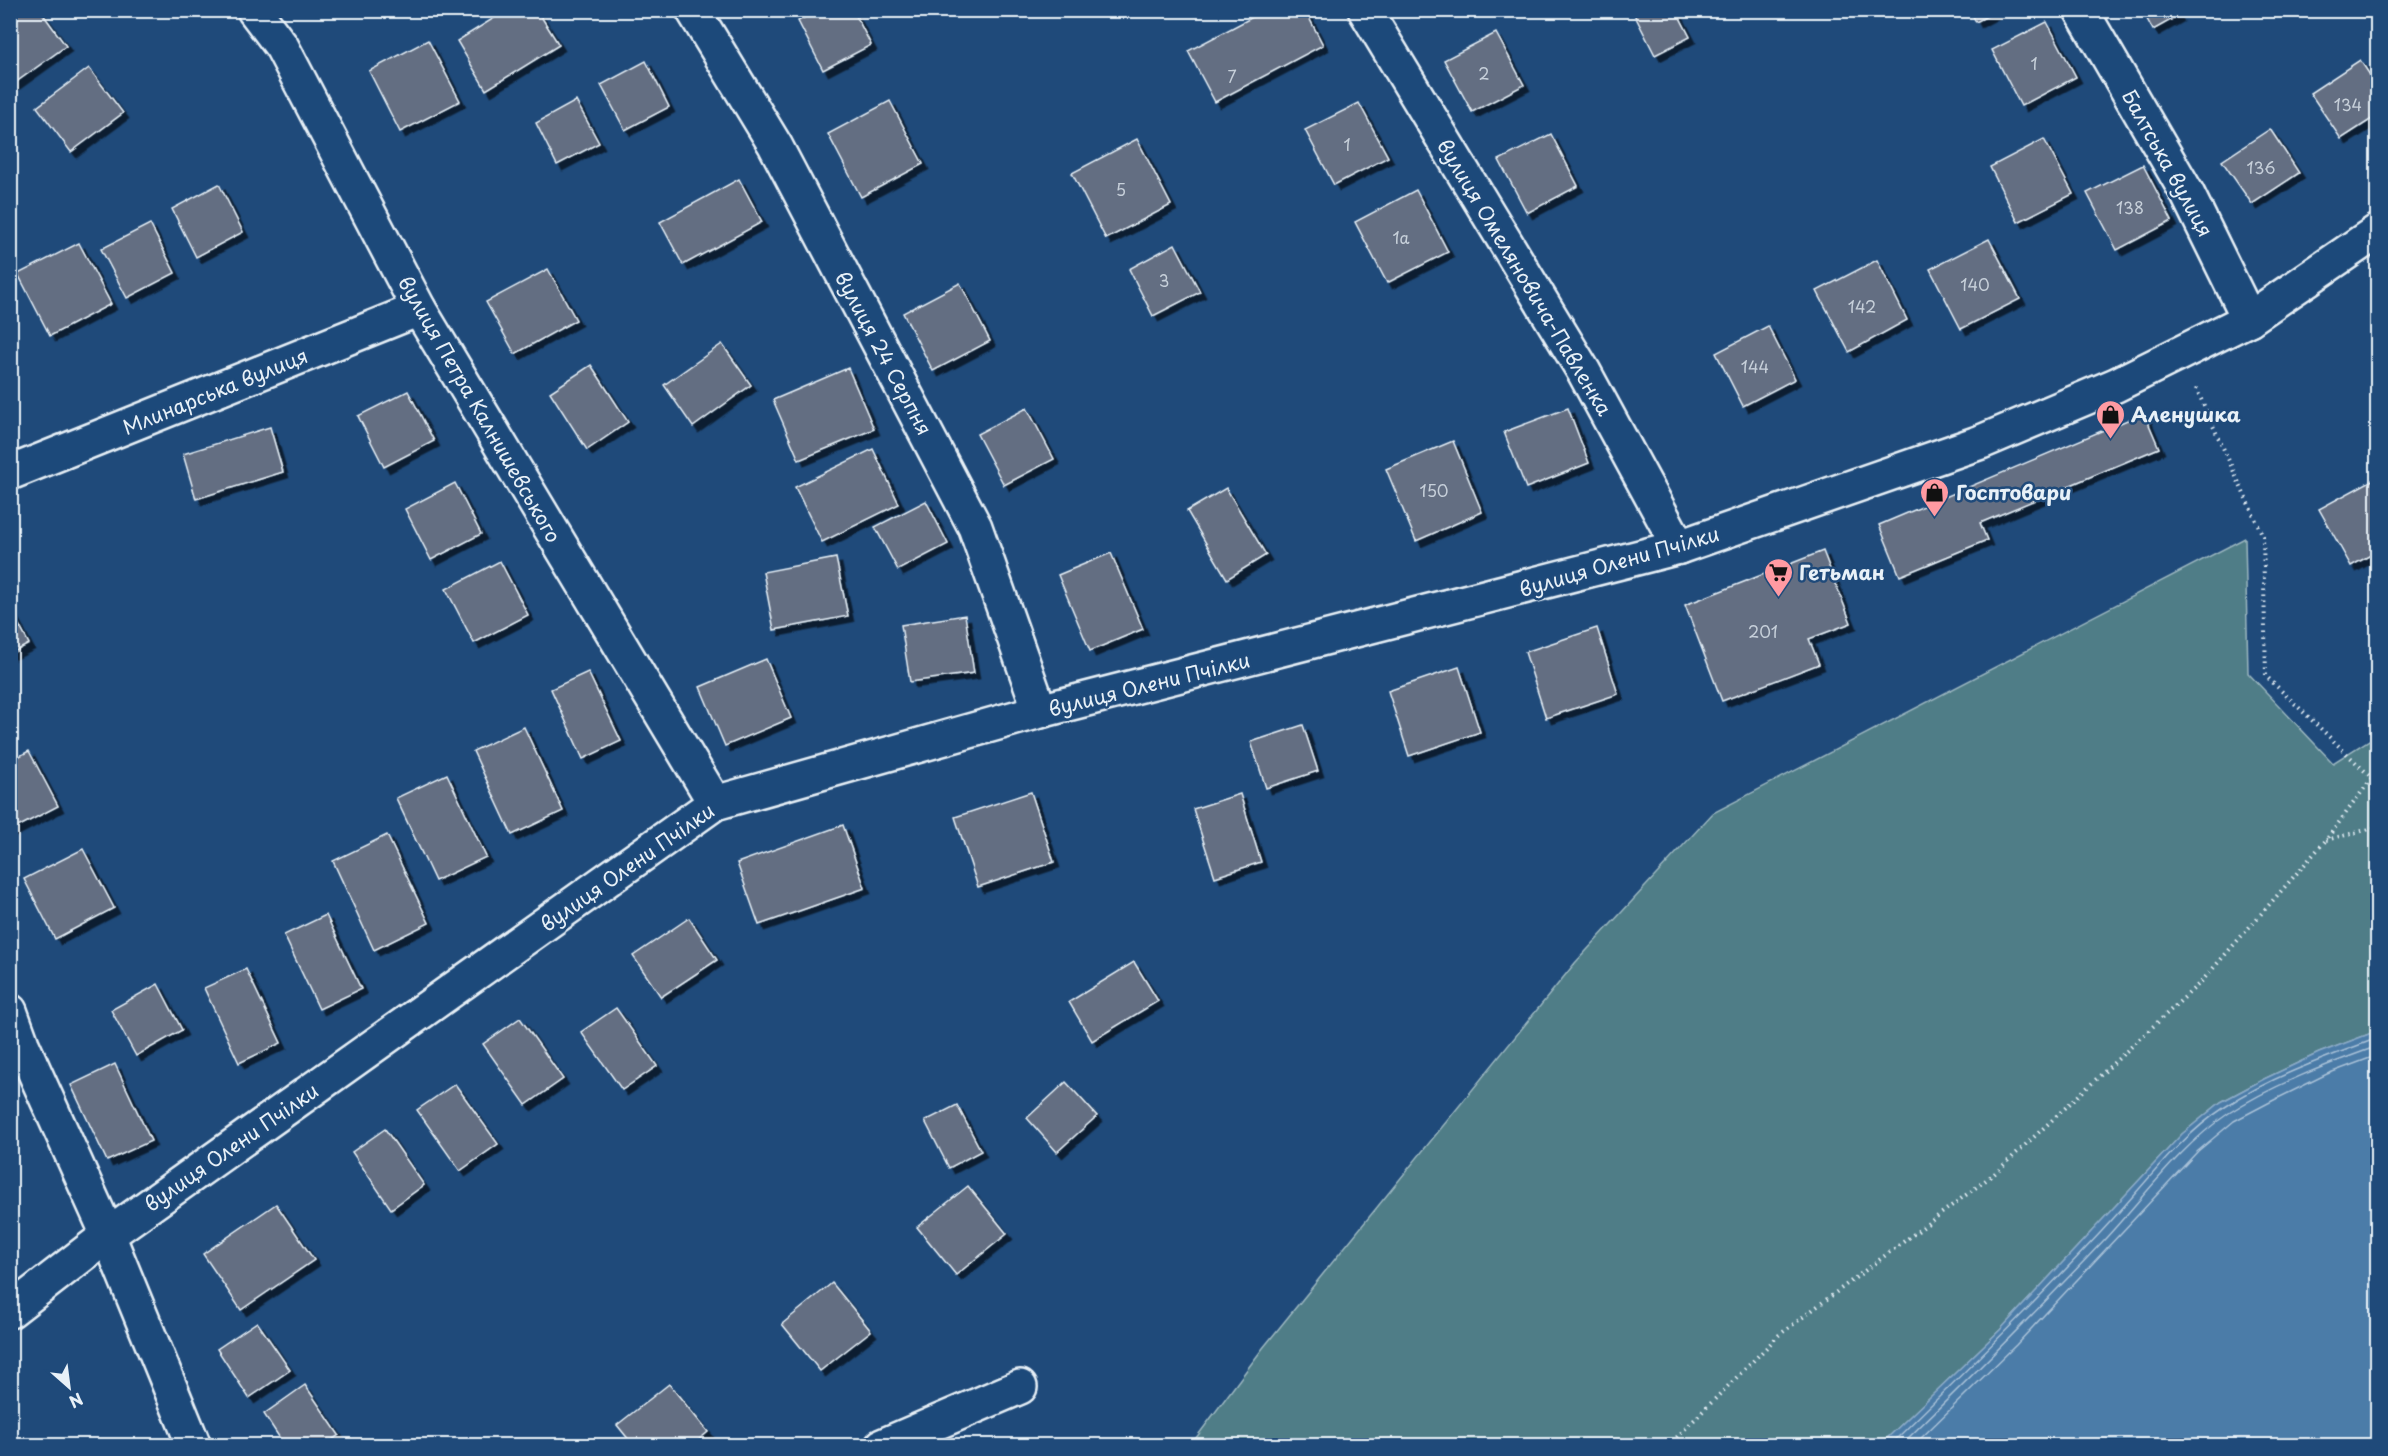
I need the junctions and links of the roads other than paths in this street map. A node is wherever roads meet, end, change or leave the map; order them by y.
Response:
1 (254, 10) edge
2 (693, 10) edge
3 (1365, 10) edge
4 (2081, 10) edge
5 (2378, 231) edge
6 (420, 309) junction
7 (2249, 319) junction
8 (10, 473) edge
9 (1679, 547) junction
10 (1040, 711) junction
11 (716, 803) junction
12 (10, 1011) edge
13 (16, 1046) edge
14 (108, 1234) junction
15 (10, 1311) edge
16 (1020, 1387) dead end
17 (194, 1446) edge
18 (882, 1446) edge

1 - 6 street, вулиця Петра Калнишевського
2 - 10 street, вулиця 24 Серпня
3 - 9 street, вулиця Омеляновича-Павленка
4 - 7 street, Балтська вулиця
5 - 7 street, вулиця Олени Пчілки
6 - 8 street, Млинарська вулиця
6 - 11 street, вулиця Петра Калнишевського
7 - 9 street, вулиця Олени Пчілки
9 - 10 street, вулиця Олени Пчілки
10 - 11 street, вулиця Олени Пчілки
11 - 14 street, вулиця Олени Пчілки
12 - 13 street
13 - 14 street
14 - 15 street, вулиця Олени Пчілки
14 - 17 street
16 - 18 street

